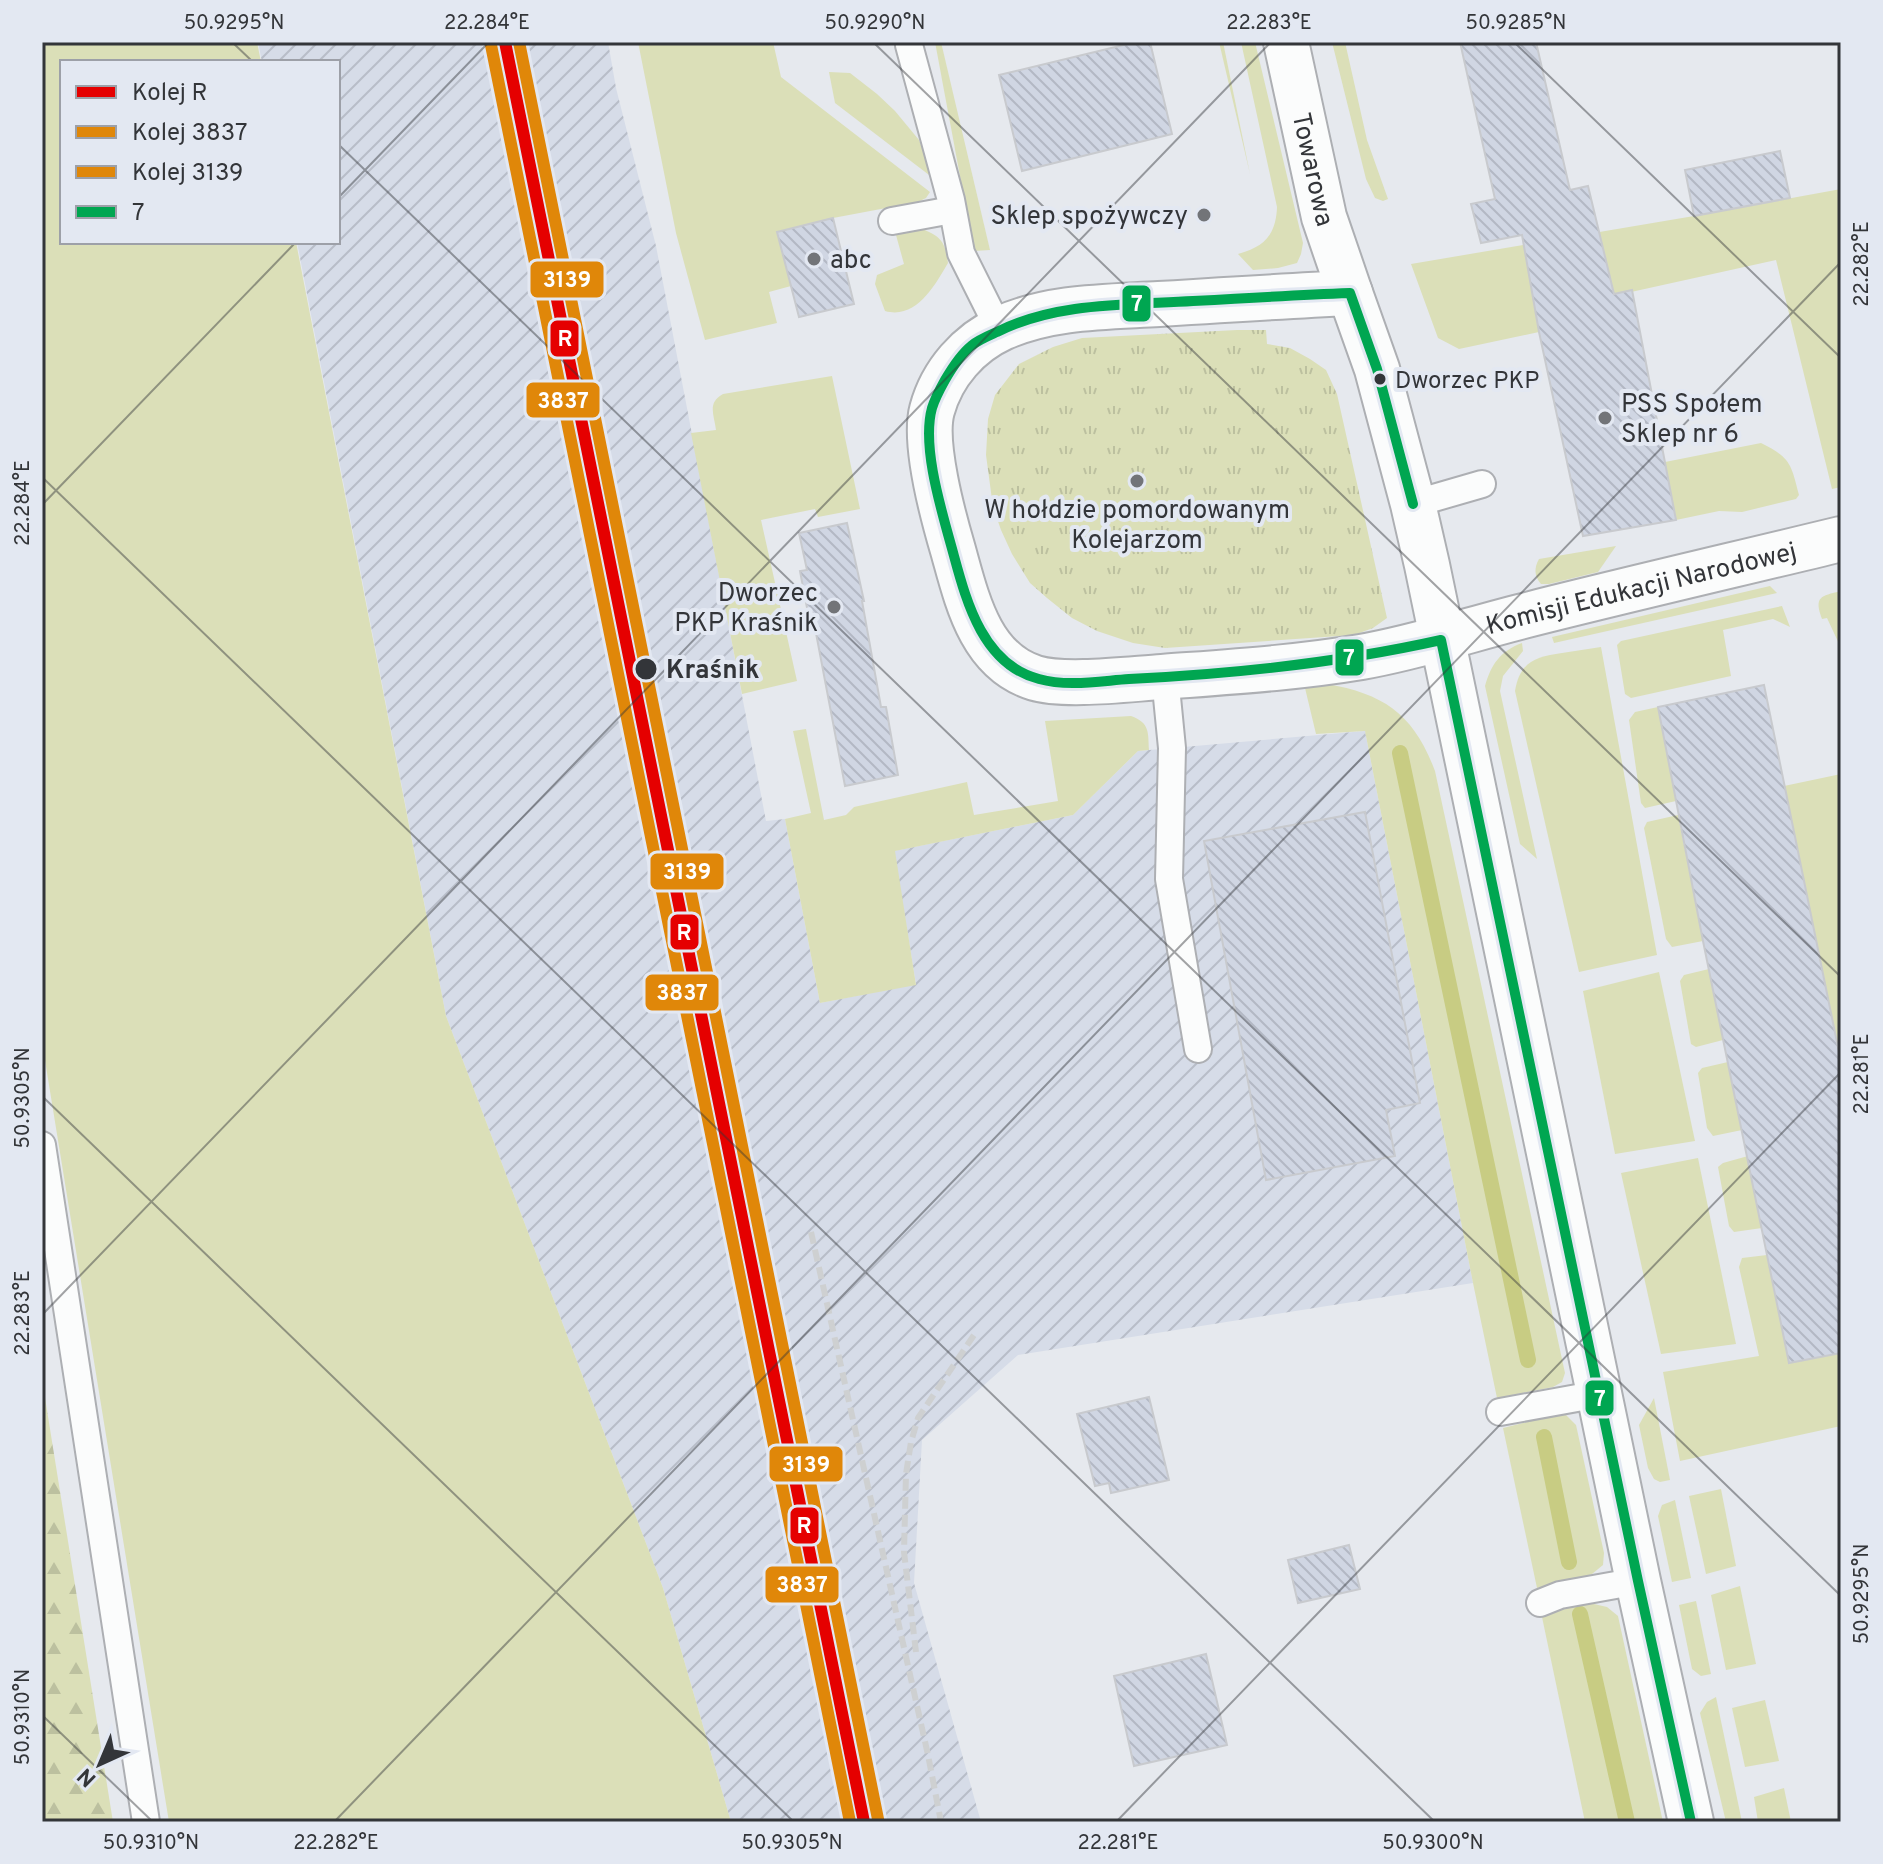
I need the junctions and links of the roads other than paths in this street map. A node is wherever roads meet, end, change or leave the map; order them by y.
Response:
1 (1286, 42) edge
2 (909, 45) dead end
3 (952, 210) junction
4 (892, 221) dead end
5 (1350, 293) junction
6 (999, 329) junction
7 (1482, 484) dead end
8 (1413, 504) junction
9 (1841, 539) edge
10 (1441, 640) junction
11 (1165, 677) junction
12 (1198, 1049) dead end
13 (42, 1145) edge
14 (1599, 1394) junction
15 (1500, 1412) dead end
16 (1638, 1581) junction
17 (1540, 1603) dead end
18 (146, 1822) edge
19 (1691, 1822) edge

1 - 5 street, Towarowa
2 - 3 lane
3 - 4 lane
3 - 6 lane
5 - 6 street, Komisji Edukacji Narodowej
5 - 8 street, Towarowa
6 - 11 street, Komisji Edukacji Narodowej
7 - 8 lane
8 - 10 street, Towarowa
9 - 10 street, Komisji Edukacji Narodowej
10 - 11 street, Komisji Edukacji Narodowej
10 - 14 street, Towarowa
11 - 12 lane
13 - 18 lane
14 - 15 lane
14 - 16 street, Towarowa
16 - 17 lane
16 - 19 street, Towarowa

